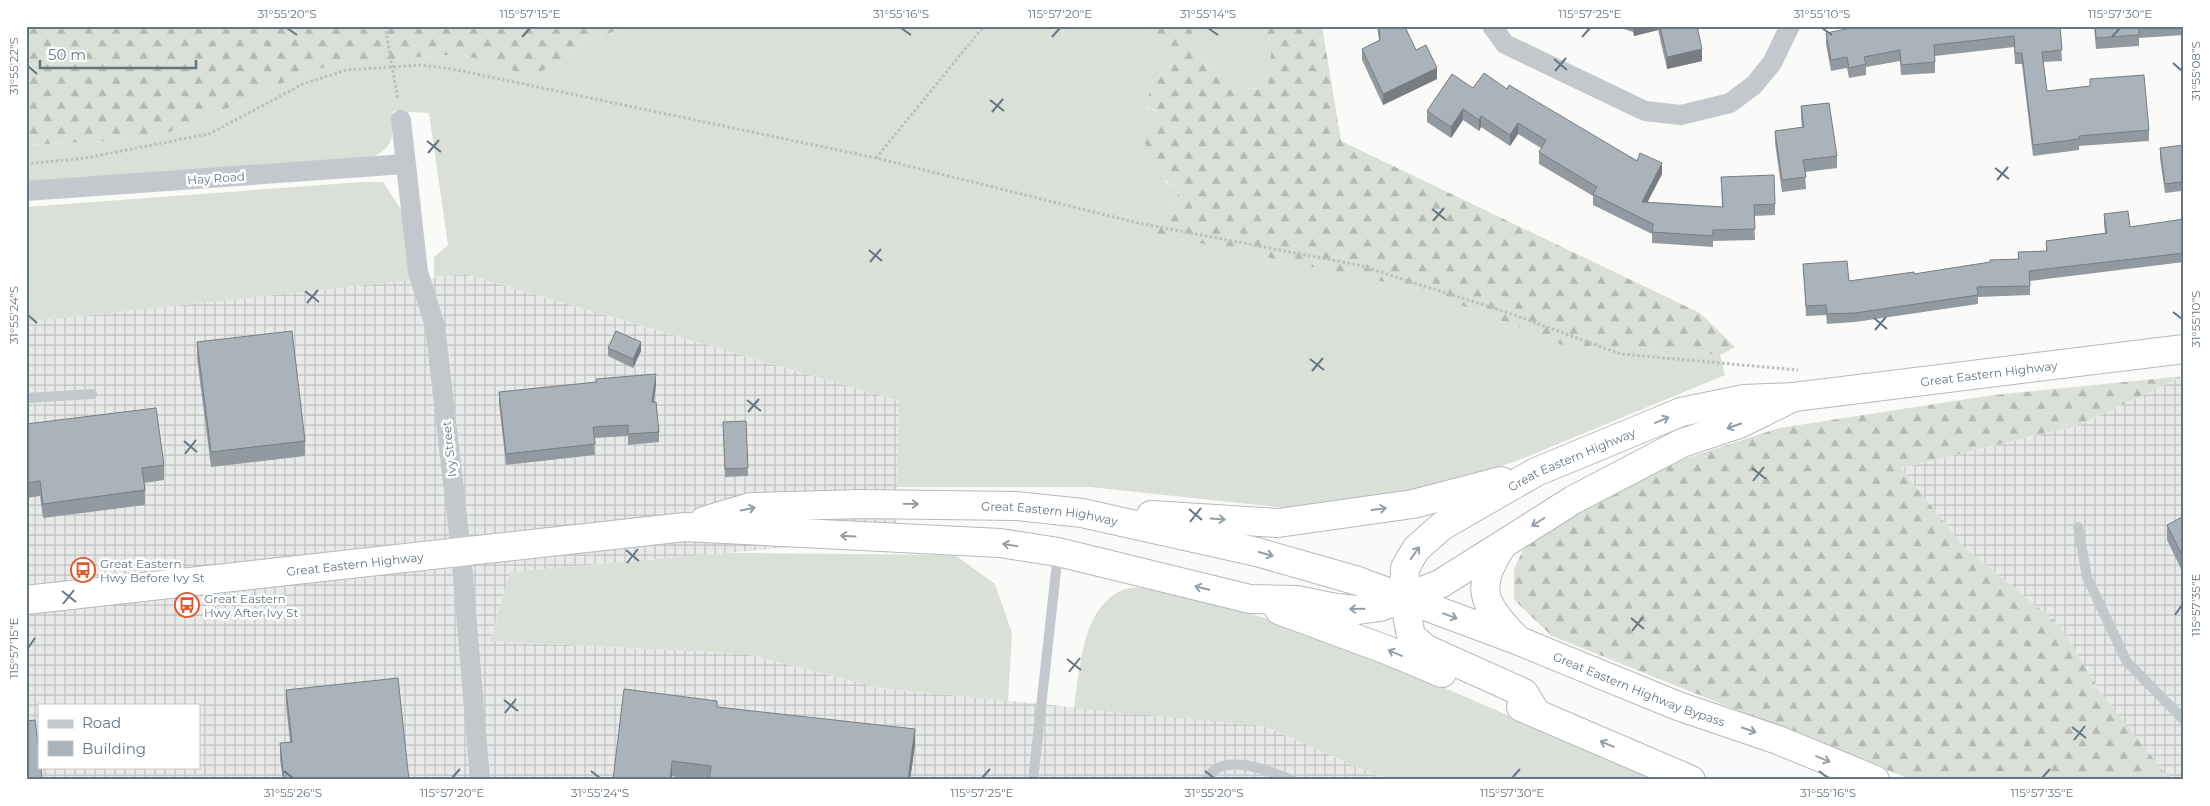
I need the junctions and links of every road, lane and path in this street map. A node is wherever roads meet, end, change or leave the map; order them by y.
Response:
1 (385, 26) edge
2 (984, 26) edge
3 (1492, 26) edge
4 (1790, 26) edge
5 (392, 66) junction
6 (401, 120) joint
7 (876, 158) junction
8 (26, 164) edge
9 (405, 164) junction
10 (26, 191) edge
11 (2184, 348) edge
12 (1795, 370) dead end
13 (92, 394) dead end
14 (1794, 397) junction
15 (26, 398) edge
16 (1536, 472) junction
17 (1082, 514) junction
18 (685, 527) junction
19 (2078, 527) dead end
20 (1503, 545) junction
21 (461, 552) junction
22 (1058, 552) junction
23 (1404, 599) junction
24 (26, 600) edge
25 (1250, 600) junction
26 (1519, 641) junction
27 (1536, 713) junction
28 (2182, 717) edge
29 (480, 780) edge
30 (1033, 780) edge
31 (1206, 780) edge
32 (1292, 780) edge
33 (1691, 780) edge
34 (1874, 780) edge

1 - 5 path
2 - 7 path
3 - 4 street
5 - 6 path
5 - 7 path
5 - 8 path
6 - 9 street, Ivy Street
7 - 12 path
9 - 10 street, Hay Road
9 - 21 street, Ivy Street
11 - 14 highway, Great Eastern Highway
13 - 15 lane
16 -> 14 highway, Great Eastern Highway
14 -> 20 highway, Great Eastern Highway
17 -> 16 highway
23 -> 16 highway, Great Eastern Highway
18 -> 17 highway, Great Eastern Highway
17 -> 23 highway, Great Eastern Highway
18 - 21 highway, Great Eastern Highway
22 -> 18 highway, Great Eastern Highway
19 - 28 lane
20 - 23 highway, Great Eastern Highway
20 - 26 highway
21 - 24 highway, Great Eastern Highway
21 - 29 street, Ivy Street
25 -> 22 highway, Great Eastern Highway
22 - 30 lane
23 -> 25 highway, Great Eastern Highway
23 -> 26 highway, Great Eastern Highway Bypass
23 - 27 highway, Great Eastern Highway
27 -> 25 highway
26 -> 34 highway, Great Eastern Highway Bypass
33 -> 27 highway
31 - 32 lane

